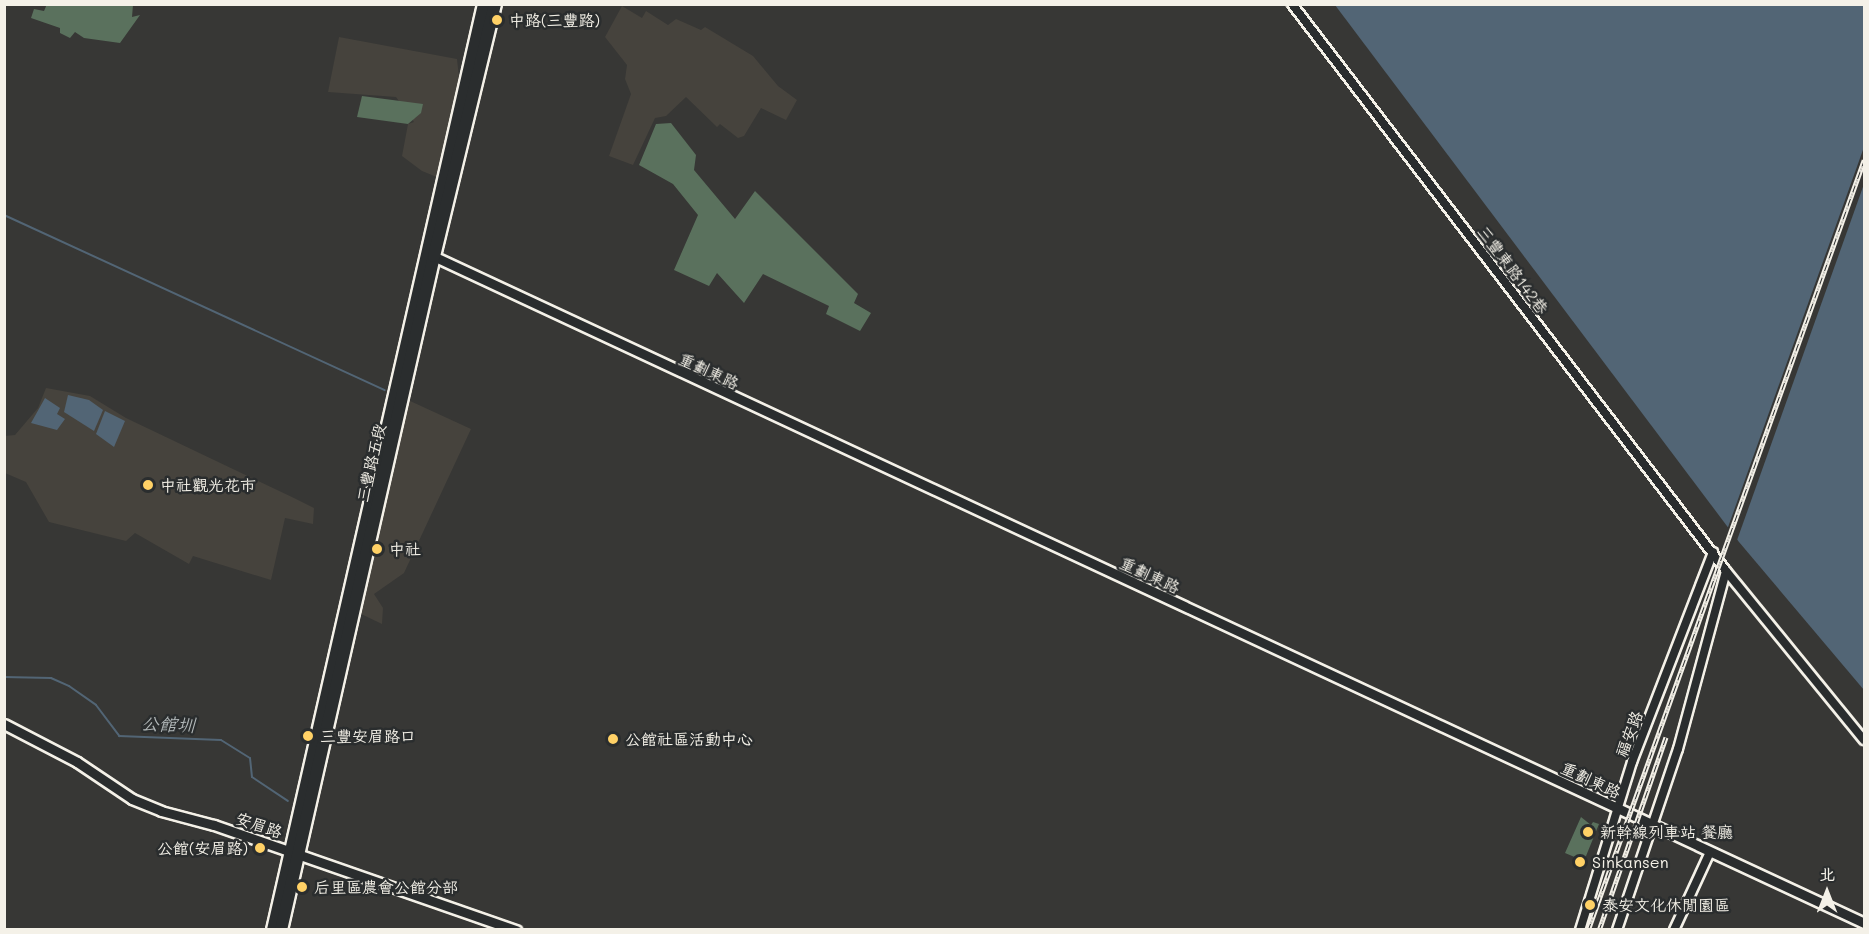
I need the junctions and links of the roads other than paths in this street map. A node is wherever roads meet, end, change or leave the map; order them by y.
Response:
1 (484, 4) edge
2 (495, 4) edge
3 (1292, 4) edge
4 (429, 255) junction
5 (1713, 552) junction
6 (1726, 572) junction
7 (4, 724) edge
8 (1864, 740) edge
9 (1618, 809) junction
10 (1650, 824) junction
11 (1710, 852) junction
12 (294, 853) junction
13 (1864, 922) edge
14 (273, 930) edge
15 (282, 930) edge
16 (516, 930) edge
17 (1580, 930) edge
18 (1617, 930) edge
19 (1674, 930) edge

1 - 4 main road, 三豐路五段
2 - 4 main road, 三豐路五段
3 - 5 street, 三豐東路142巷
4 - 9 street, 重劃東路
4 - 12 main road, 三豐路五段
5 - 6 street, 三豐東路142巷
5 - 9 street, 福安路
6 - 8 street, 三豐東路142巷
6 - 10 street
7 - 12 street, 安眉路
9 - 10 street, 重劃東路
9 - 17 street, 福安路
10 - 11 street, 重劃東路
10 - 18 street
11 - 13 street, 重劃東路
11 - 19 street
12 - 14 main road, 三豐路五段
12 - 15 main road, 三豐路五段
12 - 16 street, 安眉路

